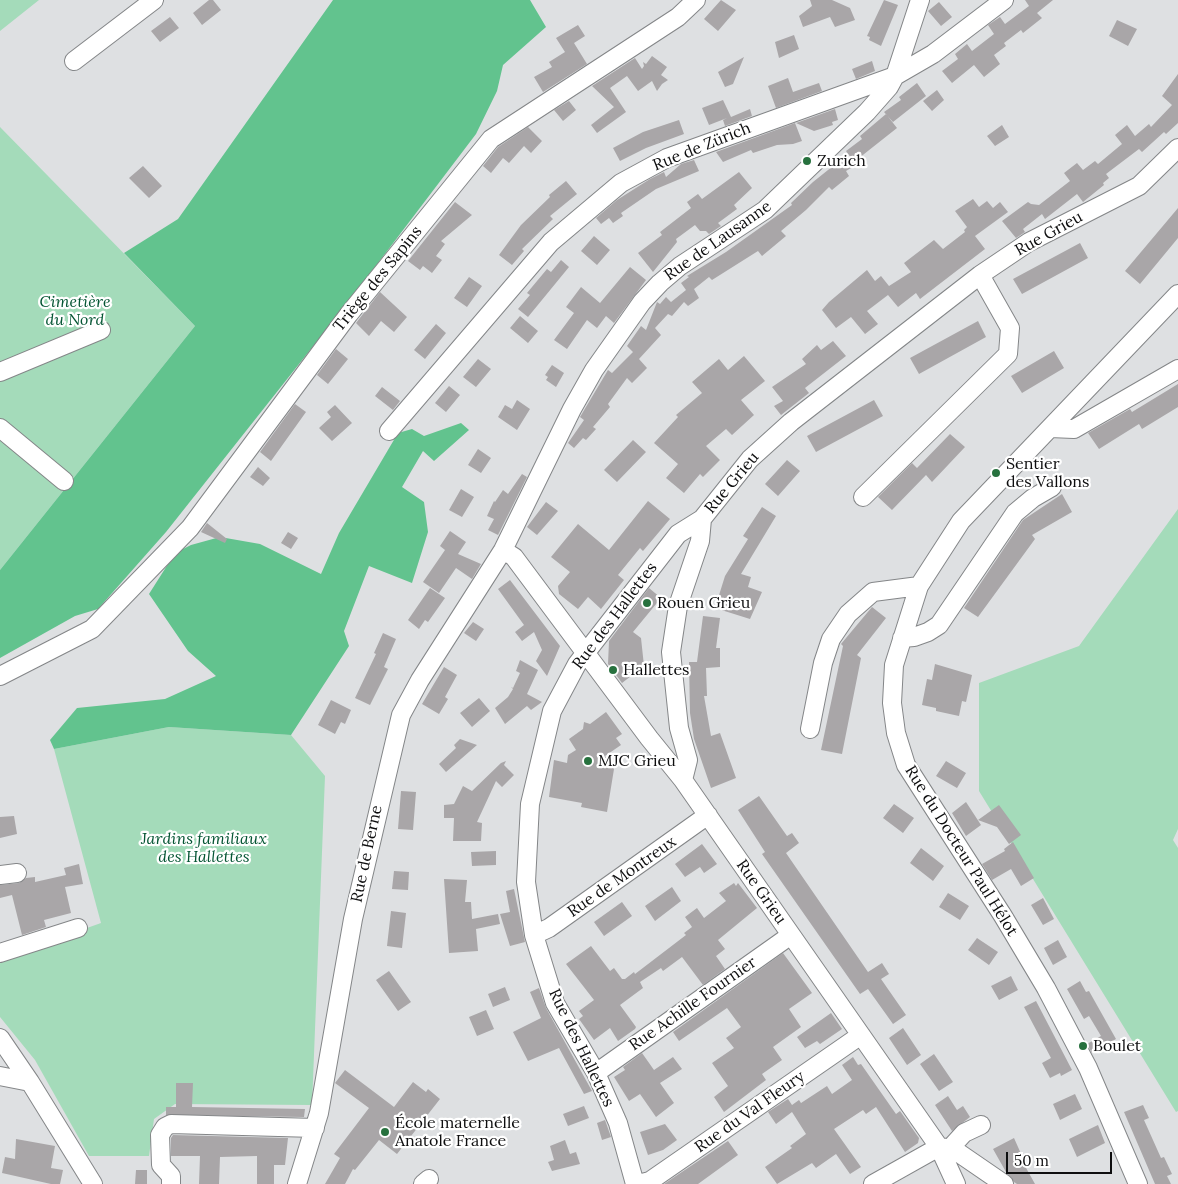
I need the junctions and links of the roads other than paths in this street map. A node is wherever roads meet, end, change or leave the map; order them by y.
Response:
1 (154, 0) edge
2 (696, 0) edge
3 (920, 0) edge
4 (1004, 0) edge
5 (74, 61) dead end
6 (895, 76) junction
7 (1178, 148) edge
8 (980, 275) junction
9 (1178, 294) edge
10 (101, 330) dead end
11 (1178, 369) edge
12 (0, 372) edge
13 (0, 428) edge
14 (1050, 428) junction
15 (390, 430) dead end
16 (64, 481) dead end
17 (1052, 487) dead end
18 (863, 497) dead end
19 (702, 519) junction
20 (503, 550) junction
21 (919, 586) junction
22 (902, 638) junction
23 (585, 652) junction
24 (0, 676) edge
25 (810, 730) dead end
26 (683, 780) junction
27 (708, 815) junction
28 (78, 928) dead end
29 (534, 934) junction
30 (791, 935) junction
31 (0, 953) edge
32 (861, 1035) junction
33 (0, 1038) edge
34 (596, 1073) junction
35 (0, 1076) edge
36 (30, 1082) junction
37 (981, 1125) dead end
38 (314, 1128) junction
39 (953, 1152) junction
40 (955, 1182) edge
41 (93, 1184) edge
42 (171, 1184) edge
43 (297, 1184) edge
44 (637, 1184) edge
45 (872, 1184) edge
46 (1004, 1184) edge
47 (1138, 1184) edge

1 - 5 street
2 - 24 street, Triège des Sapins
3 - 6 street, Rue de Lausanne
4 - 6 street, Rue de Zürich
6 - 15 street, Rue de Zürich
6 - 20 street, Rue de Lausanne
7 - 8 street, Rue Grieu
8 - 18 street
8 - 19 street, Rue Grieu
9 - 14 street, Rue du Docteur Paul Hélot
10 - 12 street
11 - 14 street
13 - 16 street
14 - 21 street, Rue du Docteur Paul Hélot
17 - 22 street
19 - 23 street, Rue des Hallettes
19 - 26 street, Rue Grieu
20 - 23 street
20 - 38 street, Rue de Berne
21 - 22 street, Rue du Docteur Paul Hélot
21 - 25 street
22 - 47 street, Rue du Docteur Paul Hélot
23 - 26 street
23 - 29 street, Rue des Hallettes
26 - 27 street, Rue Grieu
27 - 29 street, Rue de Montreux
27 - 30 street, Rue Grieu
28 - 31 street
29 - 34 street, Rue des Hallettes
30 - 32 street, Rue Grieu
30 - 34 street, Rue Achille Fournier
32 - 39 street, Rue Grieu
32 - 44 street, Rue du Val Fleury
33 - 36 street
34 - 44 street, Rue des Hallettes
35 - 36 street
36 - 41 street
37 - 39 street
38 - 42 street
38 - 43 street, Rue de Berne
39 - 40 street, Rue Grieu
39 - 40 street
39 - 45 street
39 - 46 street

